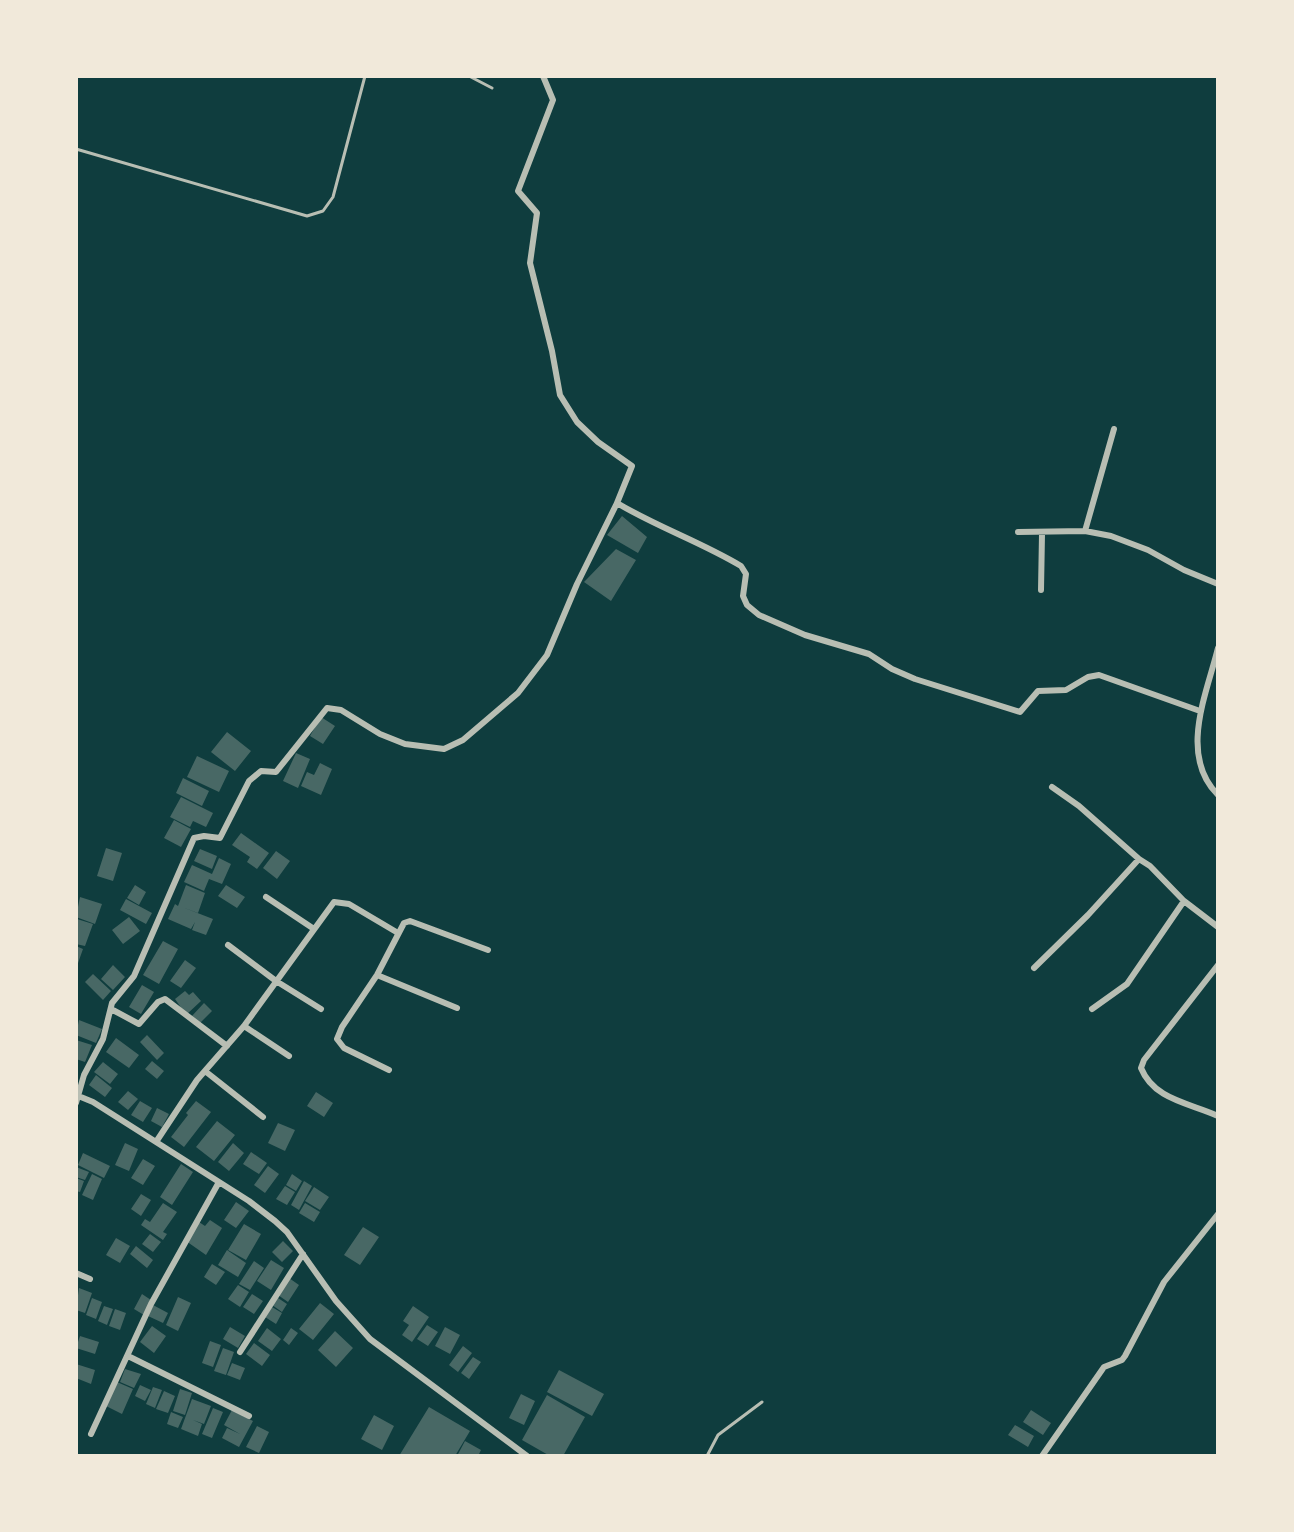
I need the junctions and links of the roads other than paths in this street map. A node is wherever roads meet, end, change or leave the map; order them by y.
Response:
1 (365, 76) edge
2 (469, 76) edge
3 (543, 76) edge
4 (492, 88) dead end
5 (76, 149) edge
6 (1114, 429) dead end
7 (617, 503) junction
8 (1085, 531) junction
9 (1018, 532) dead end
10 (1042, 534) junction
11 (1218, 584) edge
12 (1041, 590) dead end
13 (1218, 648) edge
14 (1200, 711) junction
15 (1052, 787) dead end
16 (1218, 795) edge
17 (1139, 859) junction
18 (266, 897) dead end
19 (1184, 901) junction
20 (1218, 927) edge
21 (314, 929) junction
22 (398, 933) junction
23 (228, 945) dead end
24 (488, 950) dead end
25 (1218, 965) edge
26 (1034, 968) dead end
27 (377, 975) junction
28 (276, 981) junction
29 (457, 1008) dead end
30 (111, 1009) junction
31 (321, 1009) dead end
32 (1092, 1009) dead end
33 (244, 1026) junction
34 (227, 1046) junction
35 (289, 1056) dead end
36 (389, 1070) dead end
37 (205, 1071) junction
38 (78, 1095) edge
39 (76, 1103) edge
40 (1218, 1116) edge
41 (263, 1117) dead end
42 (156, 1142) junction
43 (219, 1182) junction
44 (1218, 1214) edge
45 (303, 1254) junction
46 (76, 1273) edge
47 (90, 1279) dead end
48 (240, 1352) dead end
49 (128, 1356) junction
50 (762, 1402) dead end
51 (249, 1416) dead end
52 (92, 1434) dead end
53 (527, 1455) edge
54 (707, 1455) edge
55 (1042, 1455) edge

1 - 5 lane
2 - 4 lane
3 - 7 street
6 - 8 street
7 - 14 street
7 - 30 street
8 - 10 street
8 - 11 street
9 - 10 street
10 - 12 street
13 - 14 street
14 - 16 street
15 - 17 street
17 - 19 street
17 - 26 street
18 - 21 street
19 - 20 street
19 - 32 street
21 - 22 street
21 - 28 street
22 - 24 street
22 - 27 street
23 - 28 street
25 - 40 street
27 - 29 street
27 - 36 street
28 - 31 street
28 - 33 street
30 - 34 street
30 - 38 street
33 - 34 street
33 - 35 street
34 - 37 street
37 - 41 street
37 - 42 street
38 - 39 street
38 - 42 street
42 - 43 street
43 - 45 street
43 - 49 street
44 - 55 street
45 - 48 street
45 - 53 street
46 - 47 street
49 - 51 street
49 - 52 street
50 - 54 lane

